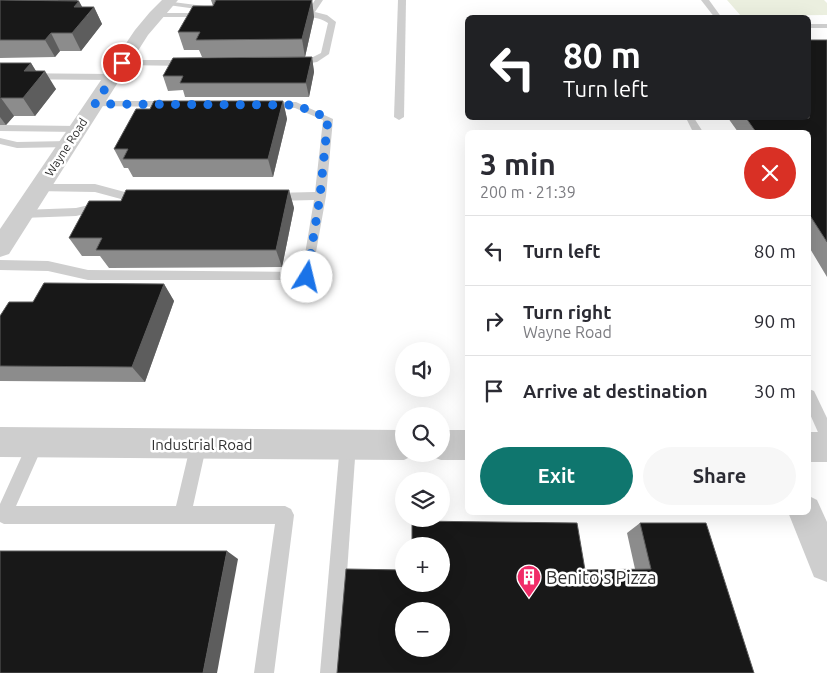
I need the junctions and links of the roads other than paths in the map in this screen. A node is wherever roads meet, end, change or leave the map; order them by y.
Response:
1 (320, 0) edge
2 (402, 0) edge
3 (705, 0) edge
4 (165, 6) edge
5 (282, 12) edge
6 (310, 13) junction
7 (717, 15) edge
8 (811, 26) edge
9 (827, 26) edge
10 (202, 63) edge
11 (288, 64) edge
12 (117, 70) junction
13 (0, 76) edge
14 (95, 104) junction
15 (181, 104) edge
16 (258, 105) edge
17 (399, 118) dead end
18 (0, 128) edge
19 (73, 136) junction
20 (0, 141) edge
21 (39, 188) junction
22 (320, 196) junction
23 (261, 197) edge
24 (22, 214) junction
25 (2, 242) edge
26 (0, 265) edge
27 (811, 400) edge
28 (827, 434) edge
29 (0, 442) edge
30 (36, 443) junction
31 (200, 443) junction
32 (348, 444) junction
33 (395, 445) edge
34 (450, 445) edge
35 (465, 445) edge
36 (811, 447) edge
37 (827, 447) edge
38 (182, 515) junction
39 (806, 515) edge
40 (827, 564) edge
41 (264, 673) edge
42 (330, 673) edge

1 - 6 lane
2 - 17 lane
3 - 7 lane
4 - 4 lane
4 - 12 street, Wayne Road
5 - 6 lane
6 - 11 lane
8 - 9 lane
10 - 12 lane
12 - 13 lane
12 - 14 street, Wayne Road
14 - 15 lane
14 - 19 street, Wayne Road
16 - 22 lane
18 - 19 lane
19 - 20 lane
19 - 21 street, Wayne Road
21 - 24 street, Wayne Road
21 - 24 lane
22 - 23 lane
22 - 26 lane
24 - 25 street, Wayne Road
27 - 28 lane
29 - 30 street, Industrial Road
30 - 31 street, Industrial Road
30 - 38 lane
31 - 32 street, Industrial Road
31 - 38 lane
32 - 33 street, Industrial Road
32 - 42 lane
34 - 35 street
36 - 37 street
38 - 41 lane
39 - 40 street

